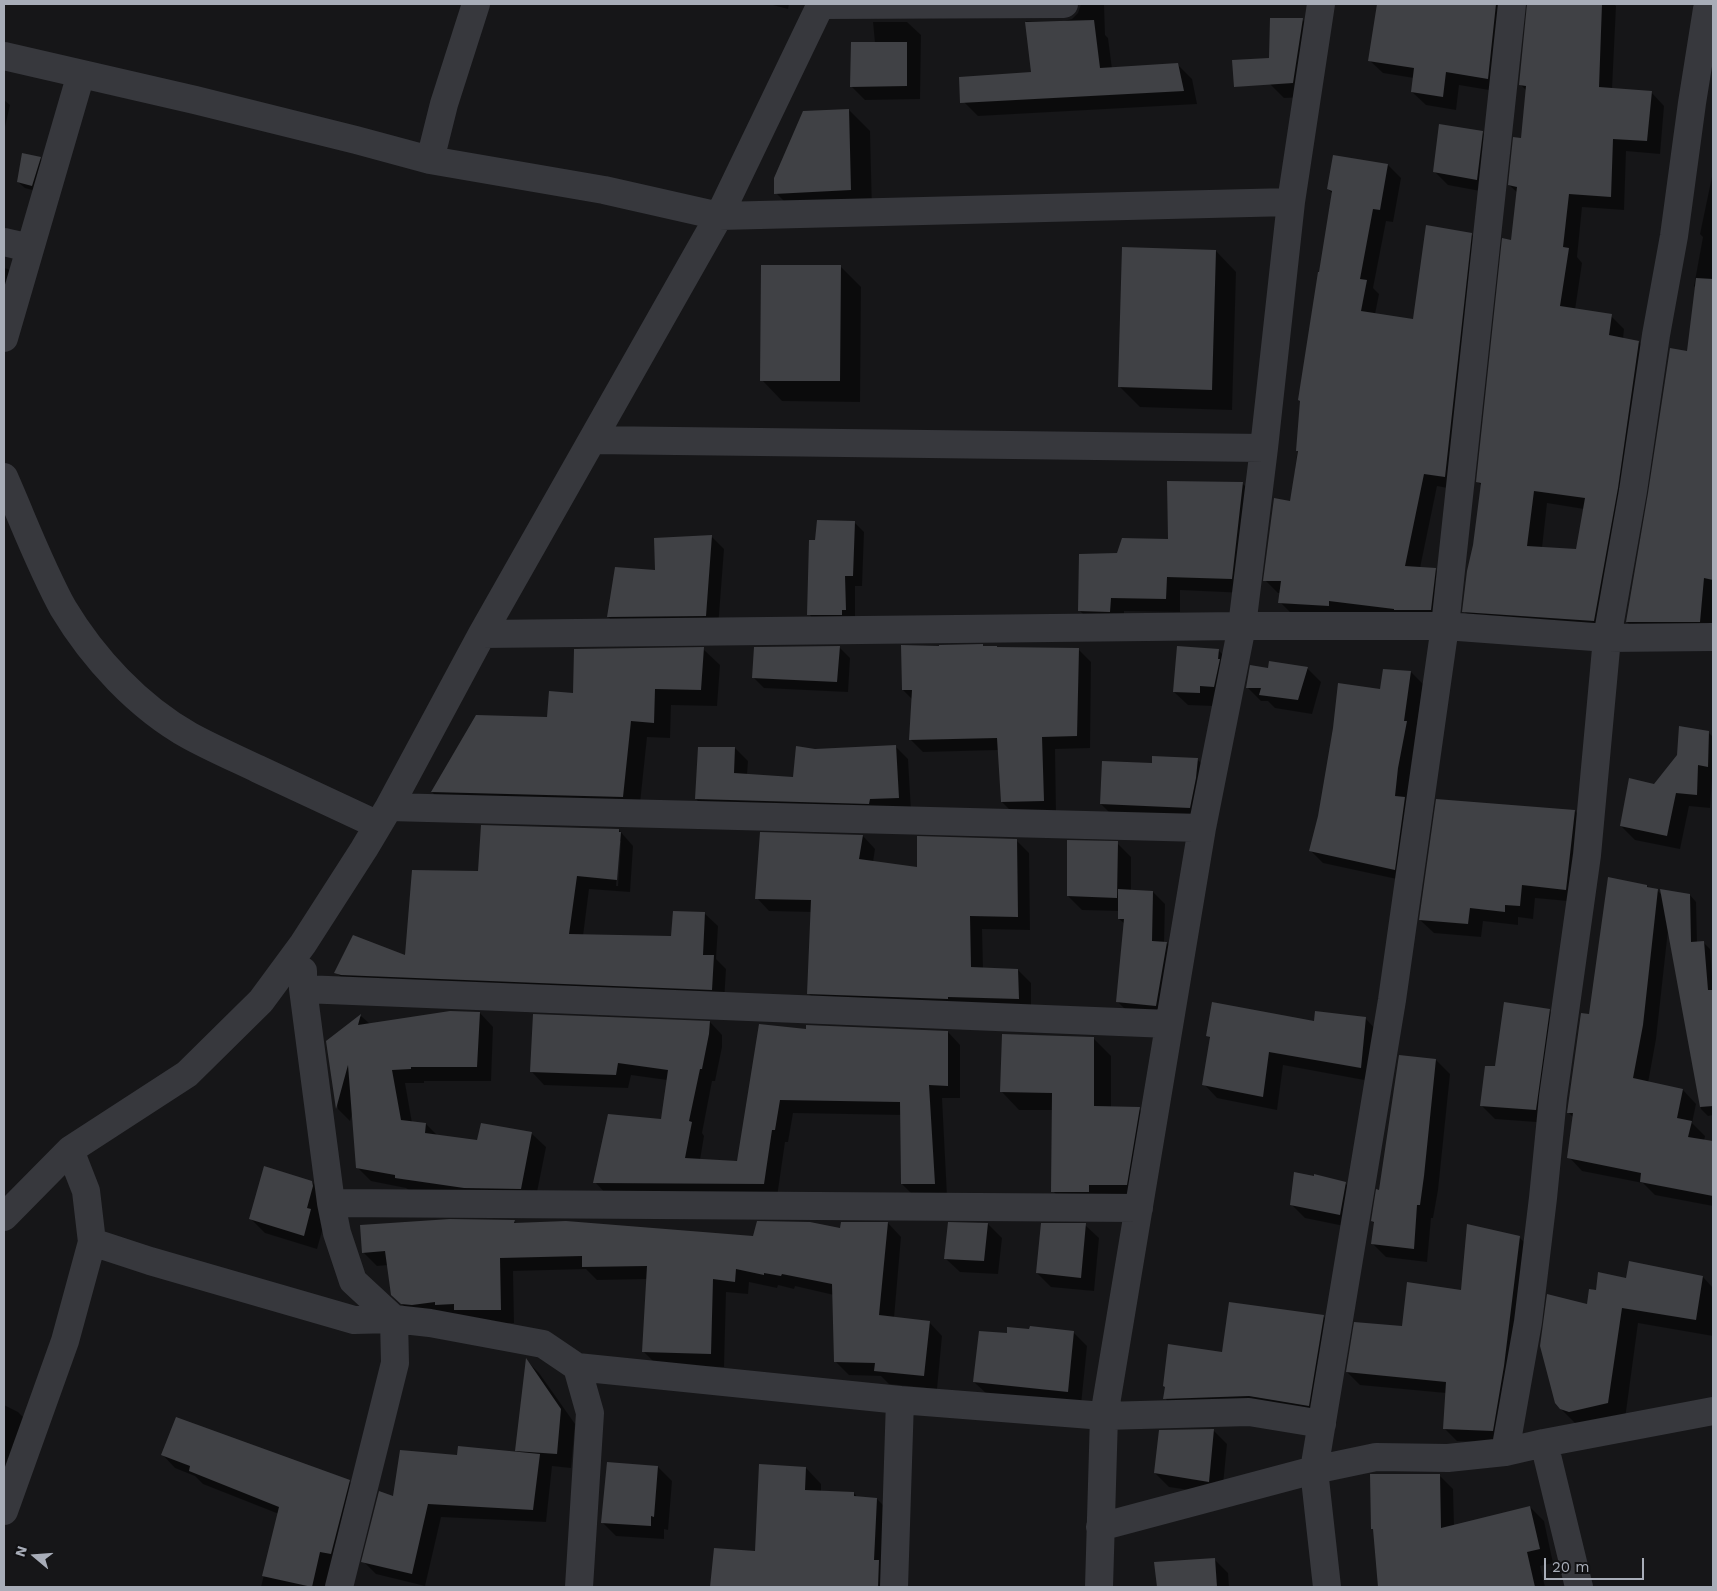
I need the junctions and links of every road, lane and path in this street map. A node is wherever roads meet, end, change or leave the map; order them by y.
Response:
1 (476, 4) edge
2 (821, 4) edge
3 (1064, 4) edge
4 (1321, 4) edge
5 (1512, 4) edge
6 (1705, 8) edge
7 (4, 56) edge
8 (81, 74) junction
9 (430, 160) junction
10 (1291, 202) junction
11 (719, 216) junction
12 (4, 242) edge
13 (30, 248) junction
14 (4, 338) edge
15 (592, 440) junction
16 (1264, 448) junction
17 (4, 477) edge
18 (1242, 626) junction
19 (1445, 626) junction
20 (482, 634) junction
21 (1713, 637) edge
22 (1608, 638) junction
23 (383, 816) junction
24 (1202, 828) junction
25 (302, 944) junction
26 (303, 989) junction
27 (1169, 1024) junction
28 (70, 1150) junction
29 (331, 1203) junction
30 (1139, 1208) junction
31 (4, 1217) edge
32 (92, 1242) junction
33 (394, 1319) junction
34 (577, 1367) junction
35 (900, 1400) junction
36 (1713, 1411) edge
37 (1104, 1416) junction
38 (1322, 1424) junction
39 (1544, 1443) junction
40 (1505, 1452) junction
41 (1314, 1470) junction
42 (4, 1511) edge
43 (1100, 1527) junction
44 (339, 1587) edge
45 (579, 1587) edge
46 (894, 1587) edge
47 (1098, 1587) edge
48 (1327, 1587) edge
49 (1579, 1587) edge

1 - 9 street
2 - 3 street
2 - 11 street
4 - 10 street
5 - 19 street
6 - 22 street
7 - 8 street
8 - 9 street
8 - 13 street
9 - 11 street
10 - 11 street
10 - 16 street
11 - 15 street
12 - 13 street
13 - 14 street
15 - 16 street
15 - 20 street
16 - 18 street
17 - 23 street
18 - 19 street
18 - 20 street
18 - 24 street
19 - 22 street
19 - 38 street
20 - 23 street
21 - 22 street
22 - 40 street
23 - 24 street
23 - 25 street
24 - 27 street
25 - 26 street
25 - 28 street
26 - 27 street
26 - 29 street
27 - 30 street
28 - 31 street
28 - 32 street
29 - 30 street
29 - 33 street
30 - 37 street
32 - 33 street
32 - 42 street
33 - 34 street
33 - 44 street
34 - 35 street
34 - 45 street
35 - 37 street
35 - 46 street
36 - 39 street
37 - 38 street
37 - 43 street
38 - 41 street
39 - 40 street
39 - 49 street
40 - 41 street
41 - 43 street
41 - 48 street
43 - 47 street

